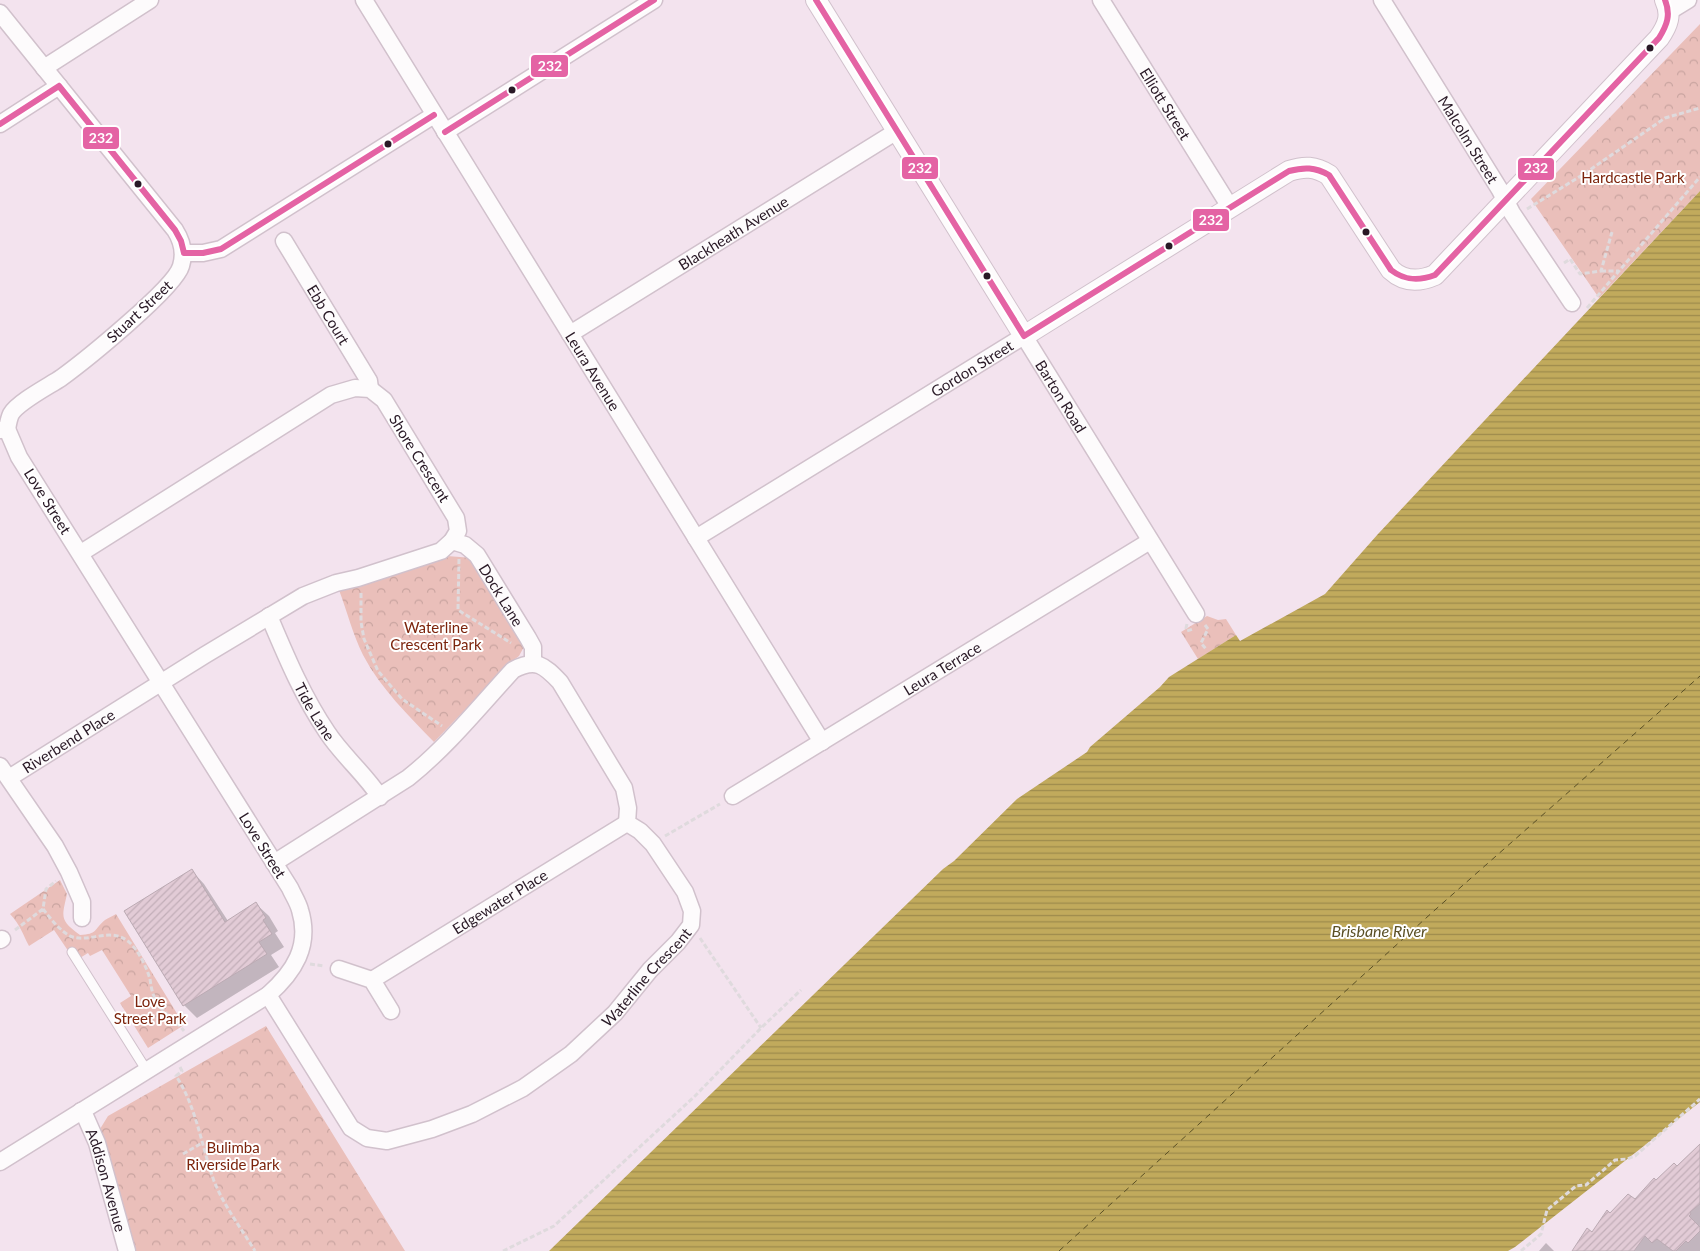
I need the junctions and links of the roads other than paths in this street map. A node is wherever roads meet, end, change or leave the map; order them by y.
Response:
1 (150, 0) edge
2 (364, 0) edge
3 (654, 0) edge
4 (816, 0) edge
5 (1101, 0) edge
6 (1382, 0) edge
7 (1688, 0) edge
8 (1668, 6) edge
9 (0, 13) edge
10 (44, 68) junction
11 (59, 86) junction
12 (434, 115) junction
13 (0, 124) edge
14 (897, 131) junction
15 (445, 132) junction
16 (1515, 206) junction
17 (1230, 207) junction
18 (284, 241) dead end
19 (184, 253) junction
20 (1572, 303) road end
21 (570, 334) junction
22 (1024, 336) junction
23 (370, 389) junction
24 (3, 429) edge
25 (696, 538) junction
26 (1150, 541) junction
27 (456, 542) junction
28 (80, 553) junction
29 (269, 616) junction
30 (1200, 619) road end
31 (534, 664) junction
32 (161, 683) junction
33 (822, 742) junction
34 (4, 772) edge
35 (734, 796) road end
36 (380, 797) junction
37 (627, 823) junction
38 (274, 863) junction
39 (82, 918) road end
40 (72, 952) road end
41 (339, 968) road end
42 (372, 980) junction
43 (268, 995) junction
44 (390, 1011) dead end
45 (147, 1071) junction
46 (81, 1111) junction
47 (0, 1162) edge
48 (127, 1251) edge

1 - 10 street
2 - 12 street, Leura Avenue
3 - 15 street
4 - 14 street, Barton Road
5 - 17 street, Elliott Street
6 - 16 street, Malcolm Street
7 - 8 street, Gordon Street
8 - 16 street, Gordon Street
9 - 10 street
10 - 11 street
11 - 13 street
11 - 19 street
12 - 15 street, Leura Avenue
12 - 19 street
14 - 21 street, Blackheath Avenue
14 - 22 street, Barton Road
15 - 21 street, Leura Avenue
16 - 17 street, Gordon Street
16 - 20 street, Malcolm Street
17 - 22 street, Gordon Street
18 - 23 street, Ebb Court
19 - 24 street, Stuart Street
21 - 25 street, Leura Avenue
22 - 25 street, Gordon Street
22 - 26 street, Barton Road
23 - 27 street, Shore Crescent
23 - 28 street
24 - 28 street, Love Street
25 - 33 street, Leura Avenue
26 - 30 street, Barton Road
26 - 33 street, Leura Terrace
27 - 29 street
27 - 31 street, Dock Lane
28 - 32 street, Love Street
29 - 32 street
29 - 36 street, Tide Lane
31 - 36 street
31 - 37 street
32 - 34 street, Riverbend Place
32 - 38 street, Love Street
33 - 35 street, Leura Terrace
34 - 39 street, Riverbend Place
36 - 38 street
37 - 42 street, Edgewater Place
37 - 43 street, Waterline Crescent
38 - 43 street, Love Street
40 - 45 lane
41 - 42 street
42 - 44 street
43 - 45 street, Love Street
45 - 46 street, Love Street
46 - 47 street, Love Street
46 - 48 street, Addison Avenue

